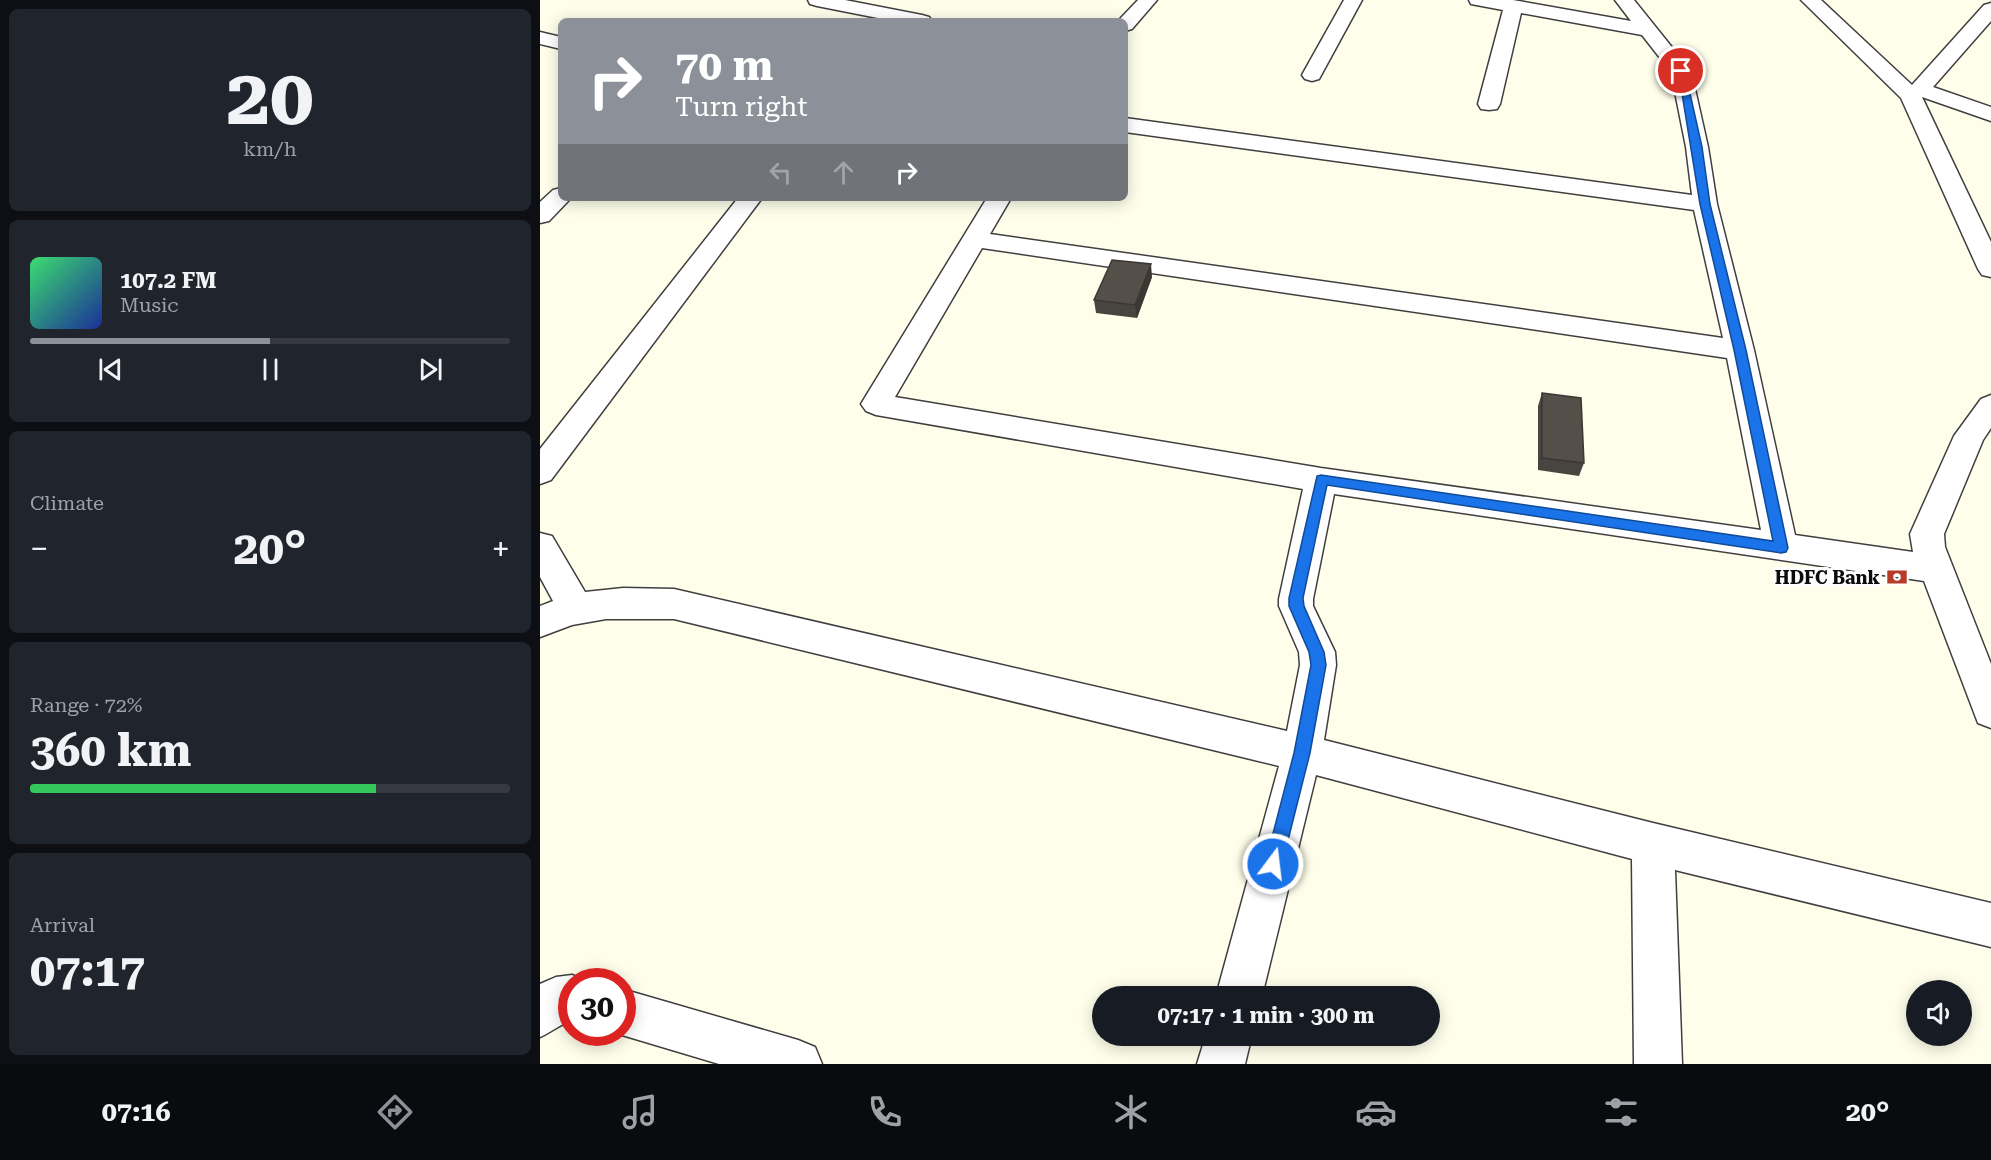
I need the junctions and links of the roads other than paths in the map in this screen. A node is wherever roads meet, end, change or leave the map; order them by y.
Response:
1 (817, 0) edge
2 (1148, 0) edge
3 (1353, 0) edge
4 (1478, 0) edge
5 (1624, 0) edge
6 (1810, 0) edge
7 (1513, 6) junction
8 (1991, 9) edge
9 (919, 17) edge
10 (1128, 22) edge
11 (1648, 30) junction
12 (540, 38) edge
13 (558, 42) edge
14 (1312, 75) dead end
15 (1915, 92) junction
16 (1489, 104) dead end
17 (1991, 114) edge
18 (1128, 125) edge
19 (558, 198) edge
20 (748, 201) edge
21 (997, 201) edge
22 (1705, 204) junction
23 (540, 216) edge
24 (974, 239) junction
25 (1991, 269) edge
26 (1740, 350) junction
27 (1991, 406) edge
28 (540, 472) edge
29 (1321, 480) junction
30 (540, 546) edge
31 (1781, 548) junction
32 (1936, 569) junction
33 (576, 609) junction
34 (540, 622) edge
35 (1991, 711) edge
36 (1302, 753) junction
37 (1653, 844) junction
38 (1991, 925) edge
39 (1242, 986) edge
40 (558, 1000) edge
41 (540, 1014) edge
42 (636, 1016) edge
43 (1225, 1046) edge
44 (798, 1064) edge
45 (1221, 1064) edge
46 (1658, 1064) edge

1 - 9 street
2 - 10 street
3 - 14 street
4 - 7 street
5 - 11 street
6 - 15 street
7 - 11 street
7 - 16 street
8 - 15 street
11 - 22 street
12 - 13 street
15 - 17 street
15 - 25 street
18 - 22 street
19 - 23 street
20 - 28 street
21 - 24 street
22 - 26 street
24 - 26 street
24 - 29 street
26 - 31 street
27 - 32 street
29 - 31 street
29 - 36 street
30 - 33 street
31 - 32 street
32 - 35 street
33 - 34 street
33 - 36 street
36 - 37 street
36 - 39 street
37 - 38 street
37 - 46 street
40 - 41 street
42 - 44 street
43 - 45 street

